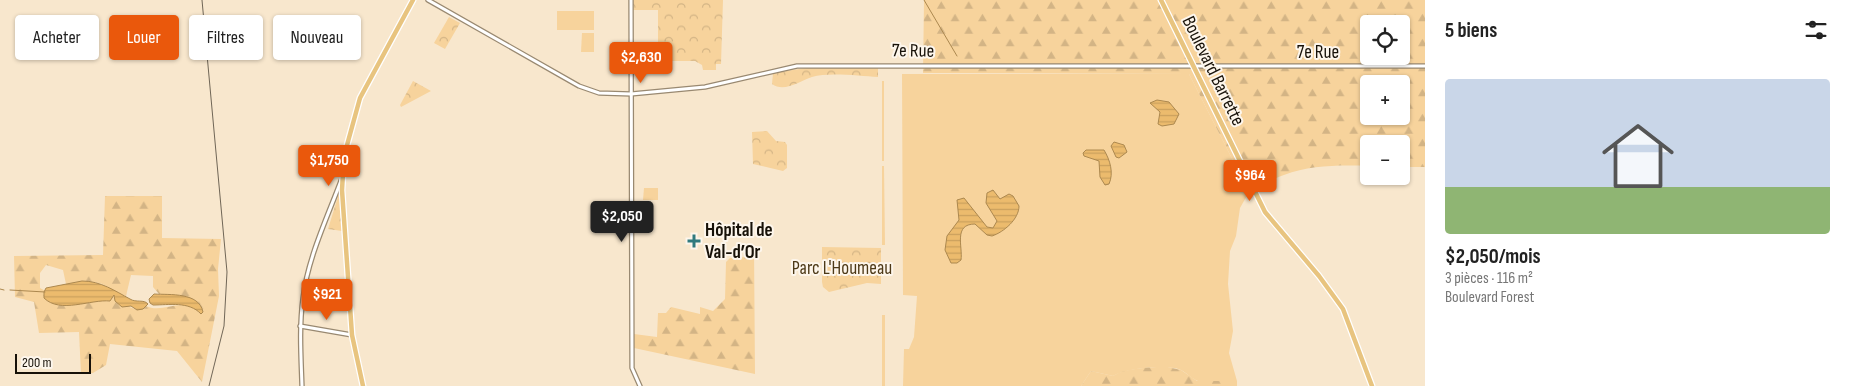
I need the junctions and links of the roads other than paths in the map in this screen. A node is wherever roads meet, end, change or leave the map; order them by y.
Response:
1 (413, 0) edge
2 (428, 0) edge
3 (631, 0) edge
4 (1161, 0) edge
5 (1194, 66) junction
6 (1425, 66) edge
7 (631, 94) junction
8 (342, 177) junction
9 (300, 326) junction
10 (352, 335) junction
11 (302, 386) edge
12 (363, 386) edge
13 (640, 386) edge
14 (1372, 386) edge

1 - 8 main road
2 - 7 street, 7e Rue
3 - 7 street
4 - 5 main road, Boulevard Barrette
5 - 6 street, 7e Rue
5 - 7 street, 7e Rue
5 - 14 main road, Boulevard Barrette
7 - 13 street
8 - 9 street
8 - 10 main road
9 - 10 street
9 - 11 street
10 - 12 main road

